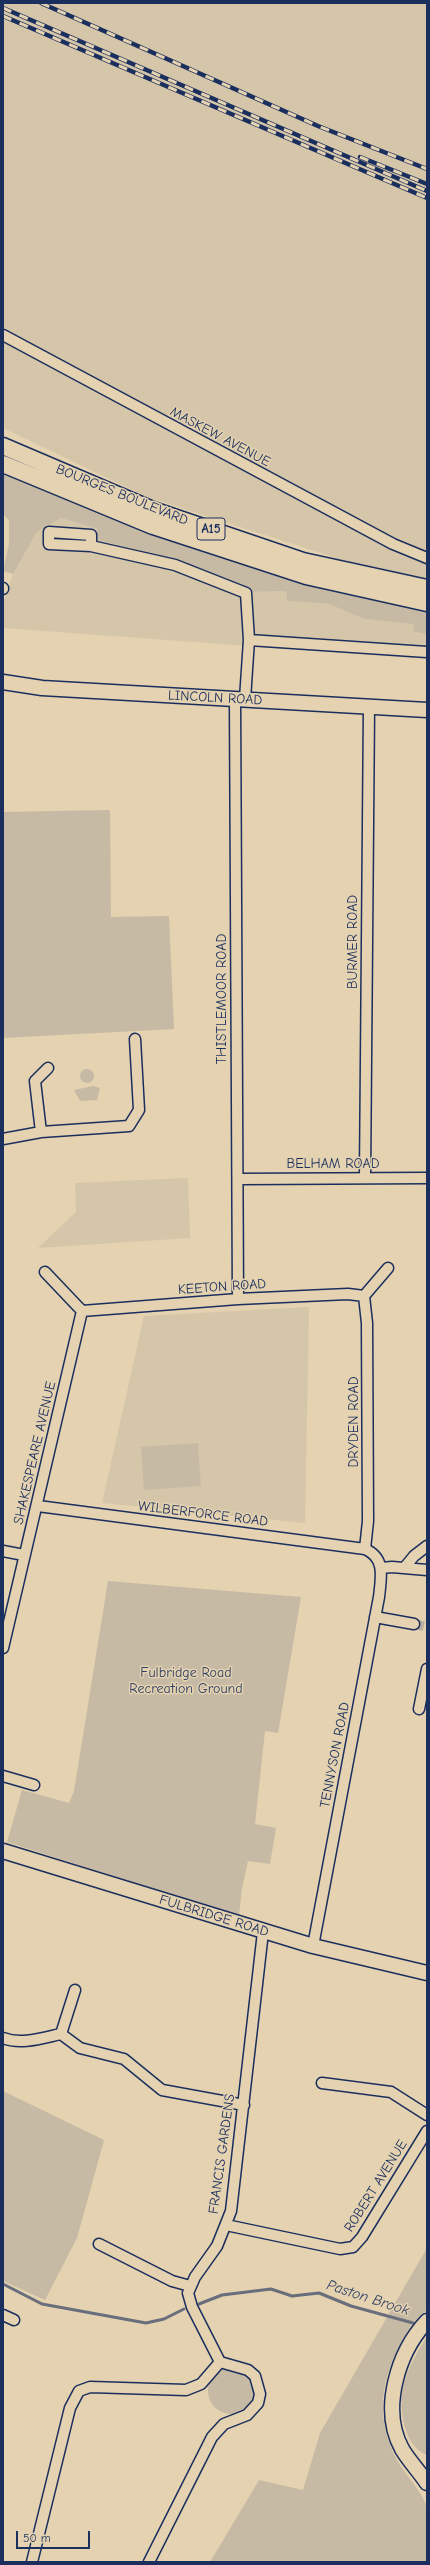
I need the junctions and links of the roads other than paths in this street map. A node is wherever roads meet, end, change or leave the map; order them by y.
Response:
1 (3, 335) edge
2 (3, 446) edge
3 (3, 464) edge
4 (90, 546) dead end
5 (427, 558) edge
6 (427, 588) edge
7 (427, 603) edge
8 (249, 640) junction
9 (427, 652) edge
10 (3, 682) edge
11 (240, 699) junction
12 (369, 707) junction
13 (427, 710) edge
14 (135, 1039) dead end
15 (48, 1068) dead end
16 (41, 1132) junction
17 (3, 1139) edge
18 (365, 1177) junction
19 (427, 1178) edge
20 (239, 1179) junction
21 (388, 1268) dead end
22 (45, 1272) dead end
23 (364, 1296) junction
24 (238, 1299) junction
25 (82, 1311) junction
26 (38, 1506) junction
27 (427, 1546) edge
28 (365, 1549) junction
29 (3, 1551) edge
30 (24, 1555) junction
31 (405, 1567) junction
32 (381, 1568) junction
33 (427, 1570) edge
34 (375, 1617) junction
35 (414, 1624) tunnel mouth
36 (3, 1648) edge
37 (427, 1669) edge
38 (419, 1709) dead end
39 (3, 1776) edge
40 (34, 1785) dead end
41 (3, 1851) edge
42 (263, 1932) junction
43 (313, 1946) junction
44 (427, 1973) edge
45 (74, 1990) dead end
46 (61, 2034) junction
47 (3, 2038) edge
48 (322, 2083) dead end
49 (244, 2105) junction
50 (427, 2115) edge
51 (427, 2131) edge
52 (226, 2225) junction
53 (99, 2244) dead end
54 (190, 2286) junction
55 (3, 2315) edge
56 (14, 2320) dead end
57 (427, 2321) edge
58 (220, 2362) junction
59 (425, 2476) edge
60 (32, 2562) edge
61 (149, 2562) edge

1 - 5 street, MASKEW AVENUE
2 - 6 main road, BOURGES BOULEVARD / A15
3 - 7 main road, BOURGES BOULEVARD / A15
4 - 8 street, THISTLEMOOR ROAD
8 - 9 street
8 - 11 street, THISTLEMOOR ROAD
10 - 11 street, LINCOLN ROAD
11 - 12 street, LINCOLN ROAD
11 - 20 street, THISTLEMOOR ROAD
12 - 13 street, LINCOLN ROAD
12 - 18 street, BURMER ROAD
14 - 16 street
15 - 16 street
16 - 17 street
18 - 19 street, BELHAM ROAD
18 - 20 street, BELHAM ROAD
20 - 24 street, THISTLEMOOR ROAD
21 - 23 street
22 - 25 street
23 - 24 street, KEETON ROAD
23 - 28 street, DRYDEN ROAD
24 - 25 street, KEETON ROAD
25 - 26 street, SHAKESPEARE AVENUE
26 - 28 street, WILBERFORCE ROAD
26 - 30 street, SHAKESPEARE AVENUE
27 - 31 street
28 - 32 street
29 - 30 street
30 - 36 street, SHAKESPEARE AVENUE
31 - 32 street
31 - 33 street
32 - 34 street, TENNYSON ROAD
34 - 35 street
34 - 43 street, TENNYSON ROAD
37 - 38 street
39 - 40 street
41 - 42 street, FULBRIDGE ROAD
42 - 43 street, FULBRIDGE ROAD
42 - 49 street, FRANCIS GARDENS
43 - 44 street, FULBRIDGE ROAD
45 - 46 street
46 - 47 street
46 - 49 street
48 - 50 street
49 - 52 street, FRANCIS GARDENS
51 - 52 street, ROBERT AVENUE
52 - 54 street, FRANCIS GARDENS
53 - 54 street
54 - 58 street
55 - 56 street
57 - 59 street
58 - 60 street
58 - 61 street

